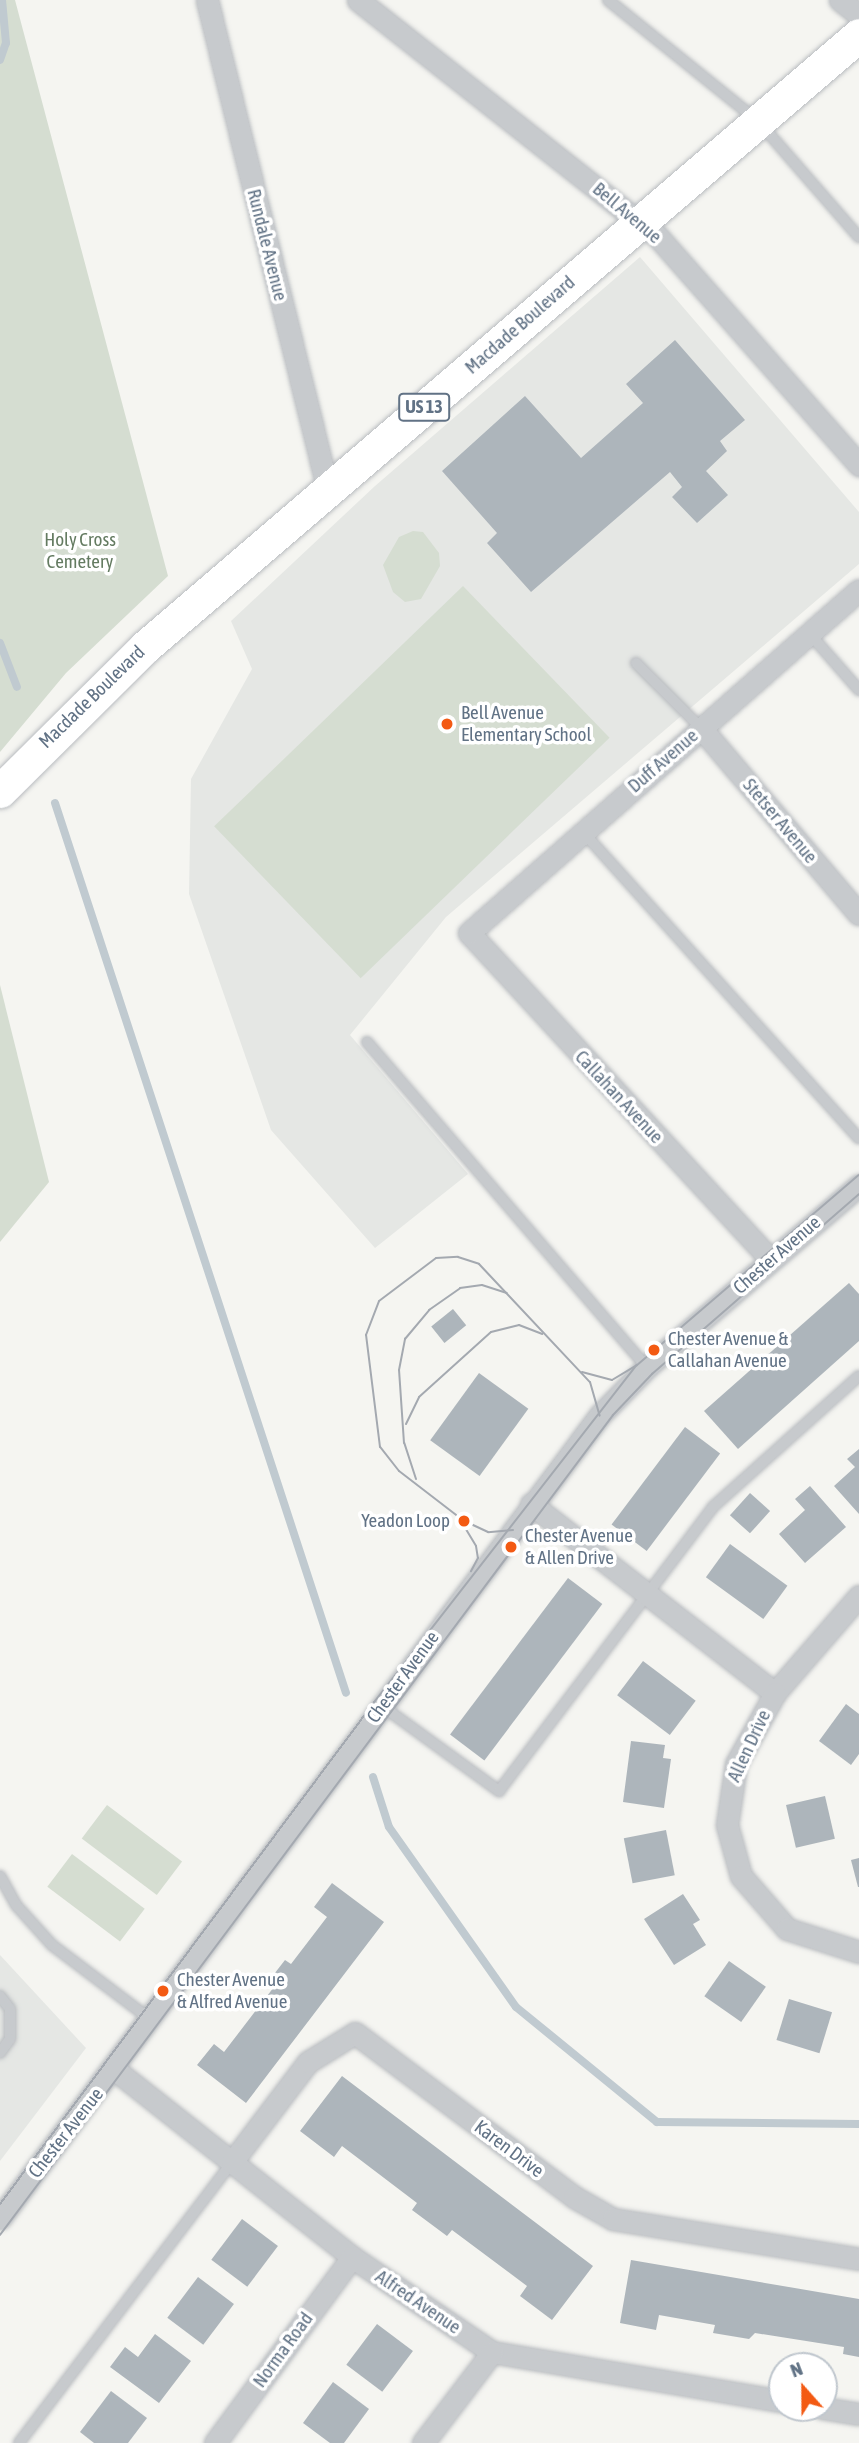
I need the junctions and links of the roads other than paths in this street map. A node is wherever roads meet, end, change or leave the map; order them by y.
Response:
1 (207, 0) edge
2 (358, 0) edge
3 (608, 0) edge
4 (840, 0) edge
5 (859, 15) edge
6 (859, 35) edge
7 (758, 121) junction
8 (640, 222) junction
9 (859, 237) edge
10 (859, 465) edge
11 (328, 490) junction
12 (859, 590) edge
13 (809, 634) junction
14 (636, 663) dead end
15 (859, 690) edge
16 (701, 728) junction
17 (0, 791) edge
18 (583, 832) junction
19 (859, 914) edge
20 (469, 933) joint
21 (367, 1042) dead end
22 (859, 1139) edge
23 (859, 1185) edge
24 (771, 1260) junction
25 (647, 1367) junction
26 (859, 1376) edge
27 (531, 1504) junction
28 (649, 1596) junction
29 (859, 1596) edge
30 (775, 1693) junction
31 (382, 1706) junction
32 (0, 1876) edge
33 (859, 1952) edge
34 (0, 1996) edge
35 (151, 2020) junction
36 (0, 2053) edge
37 (114, 2070) junction
38 (232, 2162) junction
39 (0, 2218) edge
40 (352, 2257) junction
41 (859, 2259) edge
42 (492, 2352) junction
43 (768, 2399) edge
44 (838, 2411) edge
45 (859, 2414) edge
46 (19, 2443) edge
47 (215, 2443) edge
48 (423, 2443) edge

1 - 11 street, Rundale Avenue
2 - 8 street, Bell Avenue
3 - 7 lane
4 - 5 street
6 - 7 main road, Macdade Boulevard / US 13
7 - 8 main road, Macdade Boulevard / US 13
7 - 9 lane
8 - 10 street, Bell Avenue
8 - 11 main road, Macdade Boulevard / US 13
11 - 17 main road, Macdade Boulevard / US 13
12 - 13 street, Duff Avenue
13 - 15 lane
13 - 16 street, Duff Avenue
14 - 16 lane
16 - 18 street, Duff Avenue
16 - 19 street, Stetser Avenue
18 - 20 street, Duff Avenue
18 - 22 lane
20 - 24 street, Callahan Avenue
21 - 25 lane
23 - 24 street, Chester Avenue
24 - 25 street, Chester Avenue
25 - 27 street, Chester Avenue
26 - 28 lane
27 - 28 street, Allen Drive
27 - 31 street, Chester Avenue
28 - 30 street, Allen Drive
28 - 31 lane
29 - 30 street
30 - 33 street, Allen Drive
31 - 35 street, Chester Avenue
32 - 35 lane
34 - 36 lane
35 - 37 street, Chester Avenue
37 - 38 street, Alfred Avenue
37 - 39 street, Chester Avenue
38 - 40 street, Alfred Avenue
38 - 41 street, Karen Drive
38 - 46 lane
40 - 42 street, Alfred Avenue
40 - 47 street, Norma Road
42 - 43 street, Alfred Avenue
42 - 48 street
44 - 45 street

